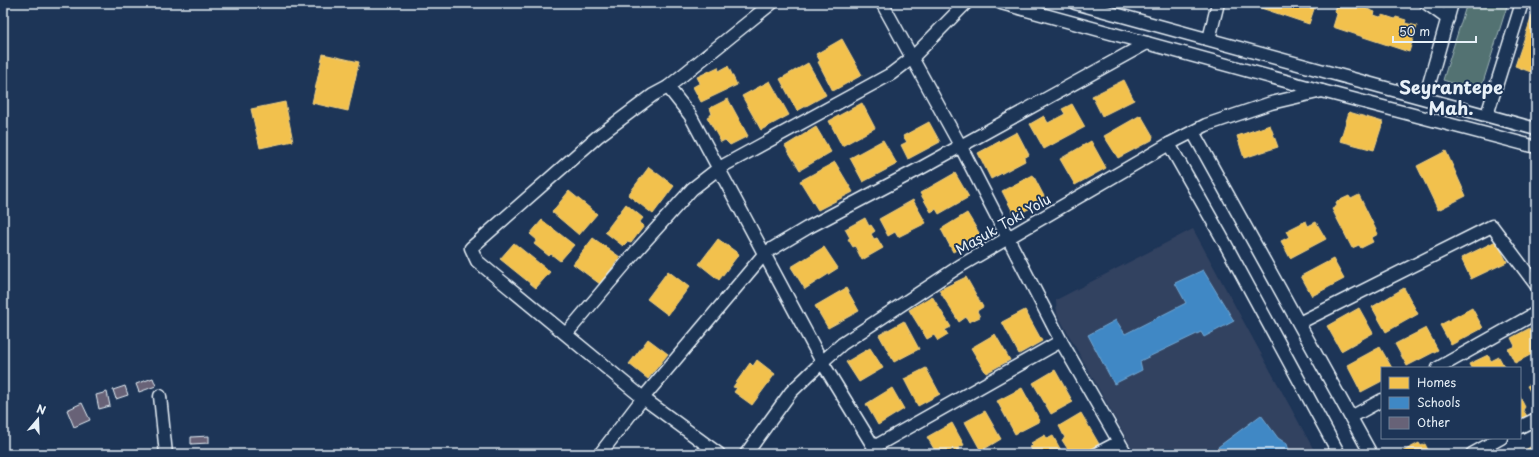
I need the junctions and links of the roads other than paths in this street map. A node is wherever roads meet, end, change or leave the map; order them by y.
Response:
1 (772, 3) edge
2 (882, 3) edge
3 (966, 3) edge
4 (1001, 3) edge
5 (1075, 3) edge
6 (1218, 3) edge
7 (1426, 3) edge
8 (1452, 3) edge
9 (1522, 3) edge
10 (1448, 19) junction
11 (1209, 39) junction
12 (1146, 43) junction
13 (912, 58) junction
14 (1327, 72) junction
15 (668, 87) junction
16 (1322, 91) junction
17 (1425, 98) junction
18 (1487, 115) junction
19 (1536, 129) edge
20 (1193, 132) junction
21 (1169, 144) junction
22 (961, 146) junction
23 (1536, 147) edge
24 (719, 168) junction
25 (1009, 238) junction
26 (765, 254) junction
27 (1536, 285) edge
28 (1536, 313) edge
29 (1299, 323) junction
30 (566, 334) junction
31 (1061, 341) junction
32 (822, 362) junction
33 (1440, 367) edge
34 (160, 396) dead end
35 (643, 398) junction
36 (1381, 401) edge
37 (1351, 417) junction
38 (1536, 419) edge
39 (1521, 427) edge
40 (1499, 439) edge
41 (1119, 442) junction
42 (876, 450) edge
43 (166, 454) edge
44 (600, 454) edge
45 (719, 454) edge
46 (746, 454) edge
47 (1096, 454) edge
48 (1126, 454) edge
49 (1339, 454) edge
50 (1371, 454) edge
51 (1472, 454) edge

1 - 15 street
2 - 13 street
3 - 13 street
4 - 12 street
5 - 11 street
6 - 11 street
7 - 10 street
8 - 10 street
9 - 18 street
10 - 17 street
11 - 14 street
12 - 16 street
12 - 22 street
13 - 22 street
13 - 24 street
14 - 16 street
14 - 17 street
15 - 24 street
15 - 30 street
16 - 20 street, Maşuk Toki Yolu
16 - 23 street, Maşuk Toki Yolu
17 - 18 street
18 - 19 street
20 - 21 street, Maşuk Toki Yolu
20 - 29 street
21 - 25 street, Maşuk Toki Yolu
21 - 49 street
22 - 25 street
22 - 26 street
24 - 26 street
24 - 30 street
25 - 31 street
25 - 32 street, Maşuk Toki Yolu
26 - 32 street
26 - 35 street
27 - 29 street
28 - 33 street
29 - 37 street
30 - 35 street
31 - 41 street
31 - 42 street
32 - 42 street
32 - 46 street, Maşuk Toki Yolu
34 - 43 street
35 - 44 street
35 - 45 street
36 - 37 street
37 - 50 street
38 - 39 street
40 - 51 street
41 - 47 street
41 - 48 street

